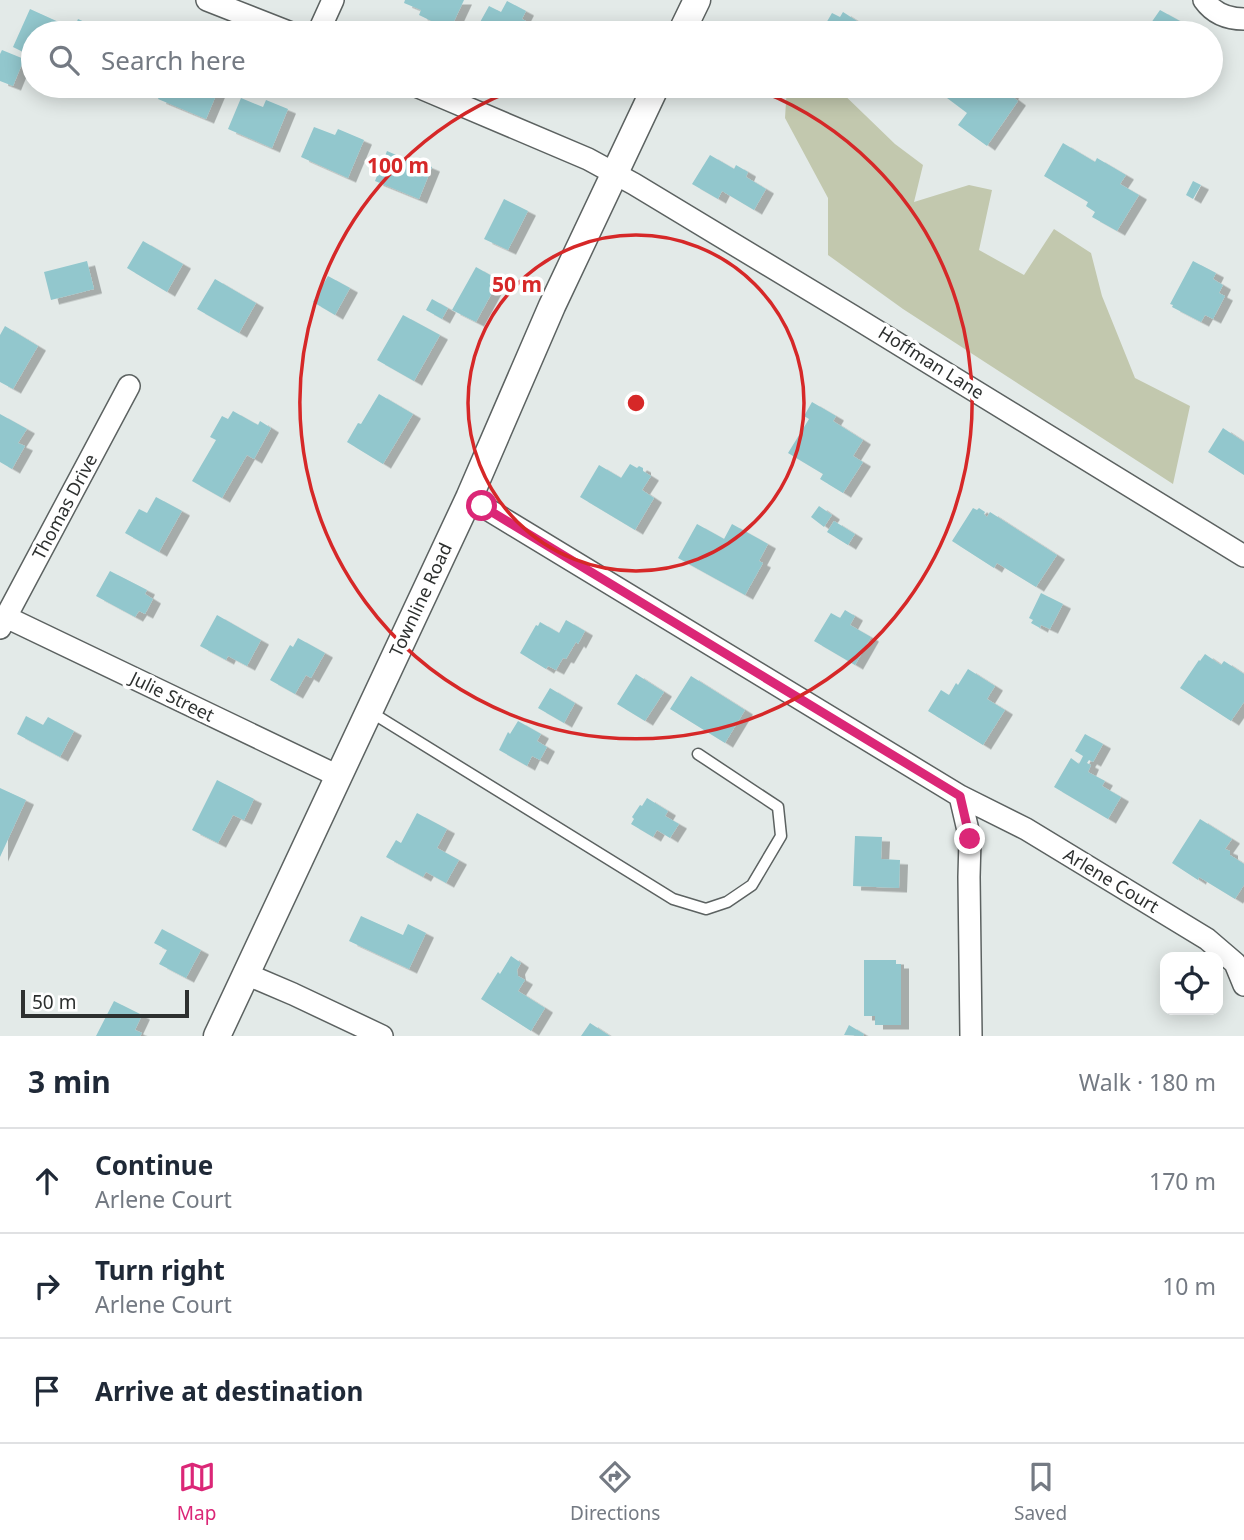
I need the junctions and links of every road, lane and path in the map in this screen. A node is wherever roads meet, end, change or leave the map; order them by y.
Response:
1 (207, 0) edge
2 (333, 0) edge
3 (697, 0) edge
4 (1204, 0) edge
5 (1244, 19) edge
6 (260, 21) edge
7 (323, 21) edge
8 (687, 21) edge
9 (444, 98) edge
10 (650, 98) edge
11 (615, 174) junction
12 (129, 386) dead end
13 (469, 498) junction
14 (1244, 556) edge
15 (3, 623) edge
16 (369, 711) junction
17 (698, 754) dead end
18 (338, 776) junction
19 (960, 796) junction
20 (246, 974) junction
21 (1244, 985) edge
22 (217, 1036) edge
23 (382, 1036) edge
24 (971, 1036) edge

1 - 6 street
2 - 7 street
3 - 8 street
4 - 5 street
9 - 11 street, Hoffman Lane
10 - 11 street, Townline Road
11 - 13 street, Townline Road
11 - 14 street, Hoffman Lane
12 - 15 street, Thomas Drive
13 - 16 street, Townline Road
13 - 19 street, Arlene Court
15 - 18 street, Julie Street
16 - 17 lane
16 - 18 street, Townline Road
18 - 20 street, Townline Road
19 - 21 street, Arlene Court
19 - 24 street
20 - 22 street, Townline Road
20 - 23 street

